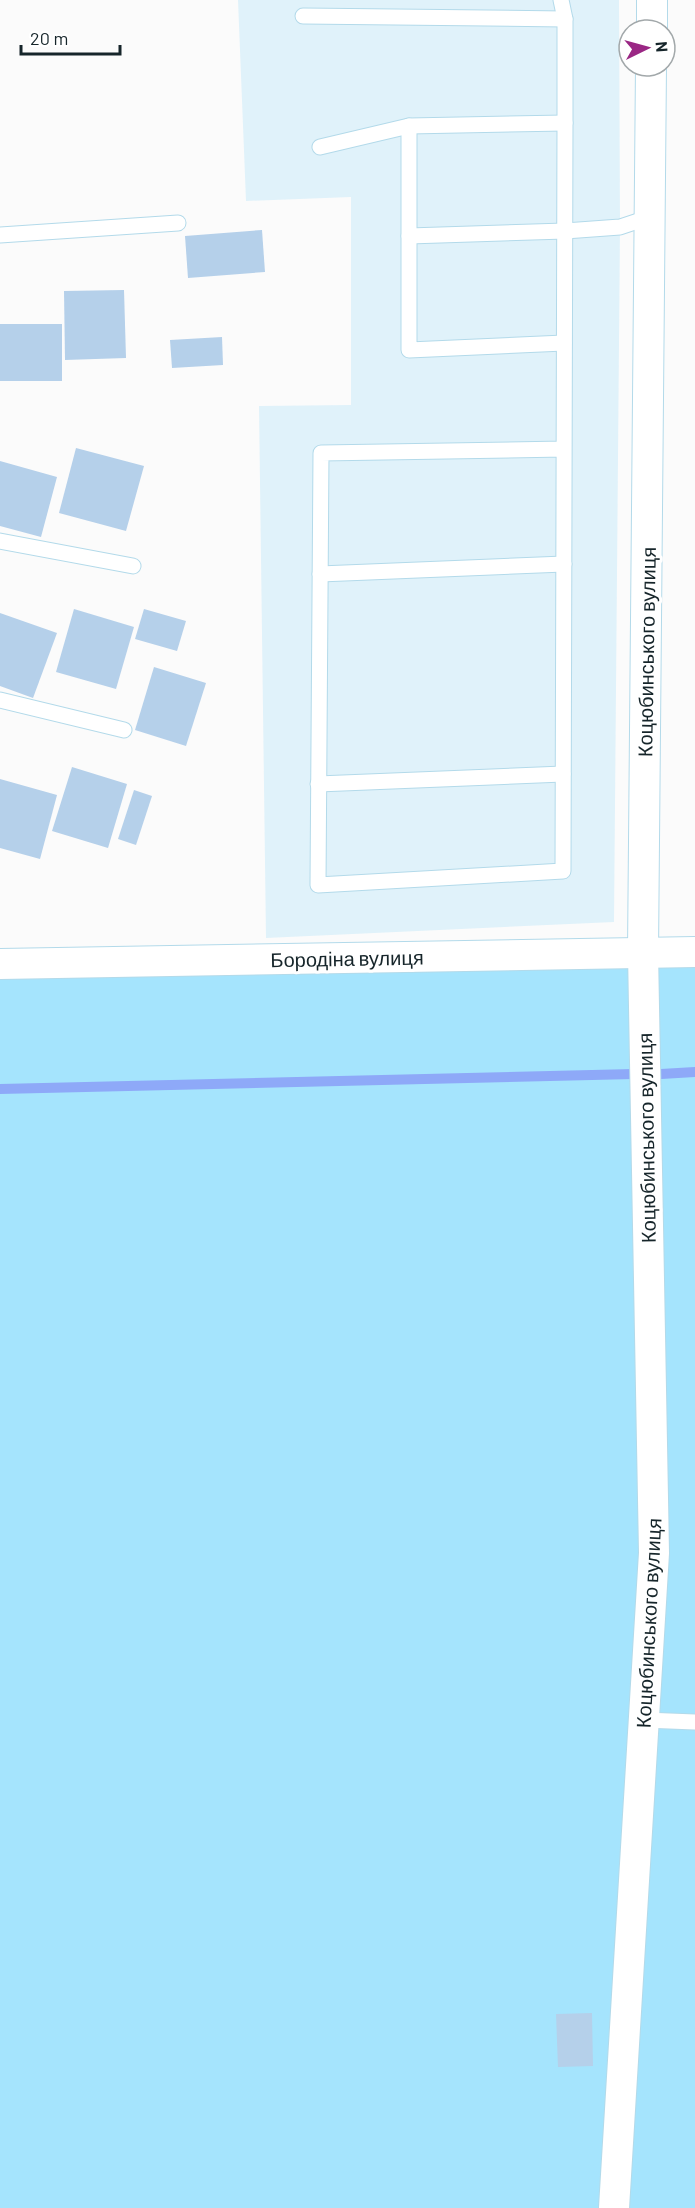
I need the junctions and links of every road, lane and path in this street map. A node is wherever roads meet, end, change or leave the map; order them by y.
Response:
1 (561, 0) edge
2 (652, 0) edge
3 (303, 16) dead end
4 (652, 18) edge
5 (565, 19) junction
6 (651, 78) edge
7 (565, 123) junction
8 (410, 126) junction
9 (320, 147) dead end
10 (650, 217) junction
11 (178, 223) dead end
12 (565, 231) junction
13 (0, 234) edge
14 (409, 236) junction
15 (564, 343) junction
16 (564, 449) junction
17 (0, 541) edge
18 (564, 564) junction
19 (133, 566) dead end
20 (321, 574) junction
21 (0, 700) edge
22 (124, 730) dead end
23 (563, 774) junction
24 (318, 784) junction
25 (643, 952) junction
26 (695, 952) edge
27 (0, 964) edge
28 (644, 1720) junction
29 (695, 1722) edge
30 (614, 2208) edge

1 - 5 lane
2 - 4 street
3 - 5 lane
5 - 7 lane
6 - 10 street, Коцюбинського вулиця
7 - 8 lane
7 - 12 lane
8 - 9 lane
8 - 14 lane
10 - 12 lane
10 - 25 street, Коцюбинського вулиця
11 - 13 lane
12 - 14 lane
12 - 15 lane
14 - 15 lane
15 - 16 lane
16 - 18 lane
16 - 20 lane
17 - 19 lane
18 - 20 lane
18 - 23 lane
20 - 24 lane
21 - 22 lane
23 - 24 lane
23 - 24 lane
25 - 26 street, Бородіна вулиця
25 - 27 street, Бородіна вулиця
25 - 28 street, Коцюбинського вулиця
28 - 29 lane
28 - 30 street, Коцюбинського вулиця

